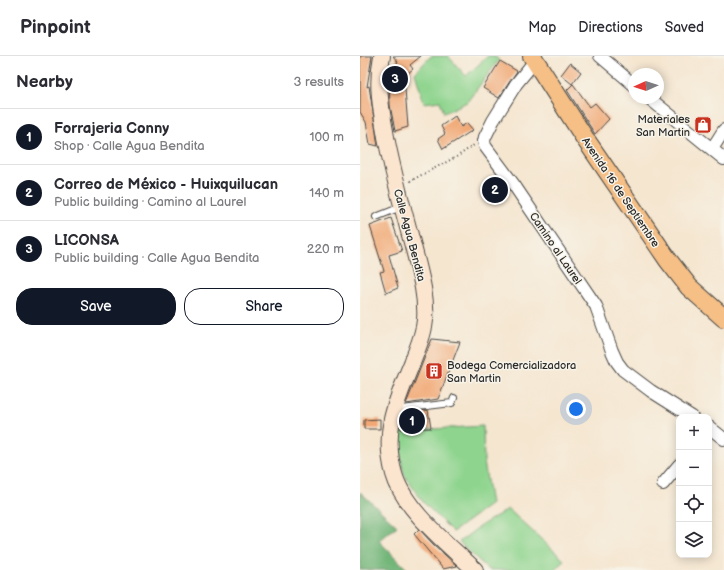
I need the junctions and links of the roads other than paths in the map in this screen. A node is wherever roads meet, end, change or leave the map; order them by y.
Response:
1 (382, 56) edge
2 (600, 56) edge
3 (533, 59) edge
4 (628, 80) edge
5 (656, 104) edge
6 (724, 130) edge
7 (712, 149) junction
8 (724, 159) edge
9 (402, 206) junction
10 (376, 217) dead end
11 (724, 318) edge
12 (454, 398) dead end
13 (402, 409) dead end
14 (687, 414) edge
15 (712, 430) edge
16 (724, 439) edge
17 (676, 469) edge
18 (663, 484) dead end
19 (475, 570) edge

1 - 9 main road, Calle Agua Bendita
2 - 4 street
3 - 11 main road, Avenida 16 de Septiembre
3 - 14 street, Camino al Laurel
5 - 7 street
6 - 7 street
7 - 8 street
9 - 10 lane
9 - 19 main road, Calle Agua Bendita
12 - 13 lane
15 - 16 street
17 - 18 street

